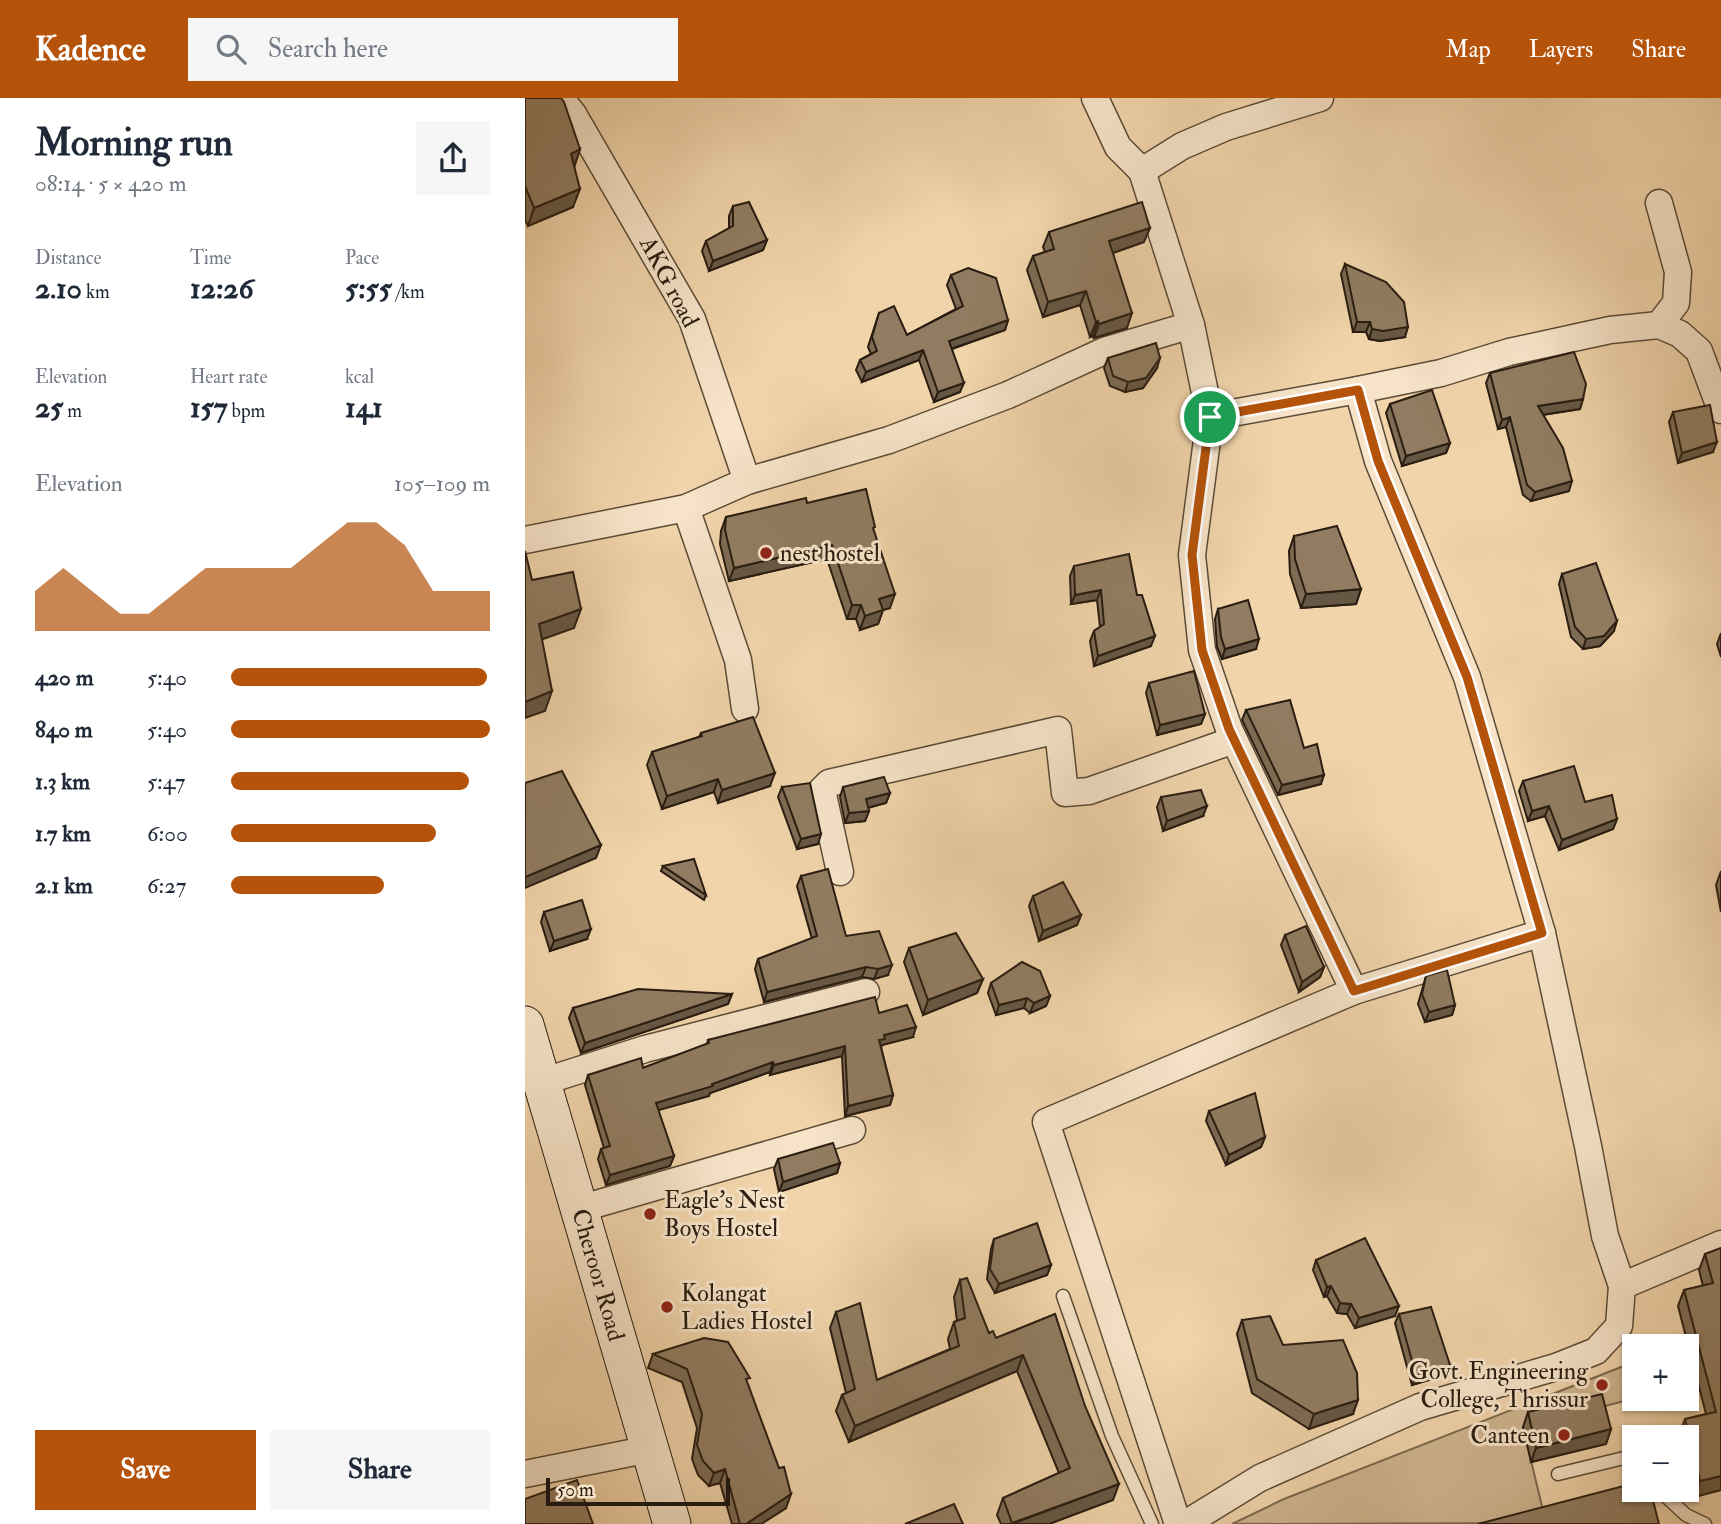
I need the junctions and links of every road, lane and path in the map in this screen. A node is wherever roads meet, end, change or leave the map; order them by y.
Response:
1 (560, 98) edge
2 (1095, 98) edge
3 (1320, 98) edge
4 (1142, 171) junction
5 (1659, 203) dead end
6 (1191, 325) junction
7 (1659, 325) junction
8 (1358, 390) junction
9 (1721, 410) edge
10 (1210, 417) junction
11 (747, 481) junction
12 (686, 508) junction
13 (525, 540) edge
14 (745, 709) dead end
15 (1234, 740) junction
16 (840, 872) dead end
17 (1542, 933) junction
18 (1354, 991) junction
19 (866, 992) dead end
20 (525, 1025) edge
21 (542, 1082) junction
22 (852, 1130) dead end
23 (579, 1209) junction
24 (1721, 1244) edge
25 (1622, 1286) junction
26 (1063, 1296) dead end
27 (650, 1449) junction
28 (1622, 1458) edge
29 (525, 1474) edge
30 (1558, 1474) dead end
31 (1672, 1502) edge
32 (673, 1524) edge
33 (1152, 1524) edge
34 (1178, 1524) edge
35 (1185, 1524) edge
36 (1705, 1524) edge

1 - 11 street, AKG road
2 - 4 street
3 - 4 street
4 - 6 street
5 - 7 street
6 - 10 street
6 - 11 street
7 - 8 street
7 - 9 street
8 - 10 street
8 - 17 street
10 - 15 street
11 - 12 street
12 - 13 street
12 - 14 street
15 - 16 street
15 - 18 street
17 - 18 street
17 - 25 street
18 - 34 street
19 - 21 street
20 - 21 main road, Cheroor Road
21 - 23 main road, Cheroor Road
22 - 23 street
23 - 27 main road, Cheroor Road
24 - 25 street
25 - 35 street
26 - 33 lane
27 - 29 street
27 - 32 main road, Cheroor Road
28 - 30 lane
31 - 36 lane

